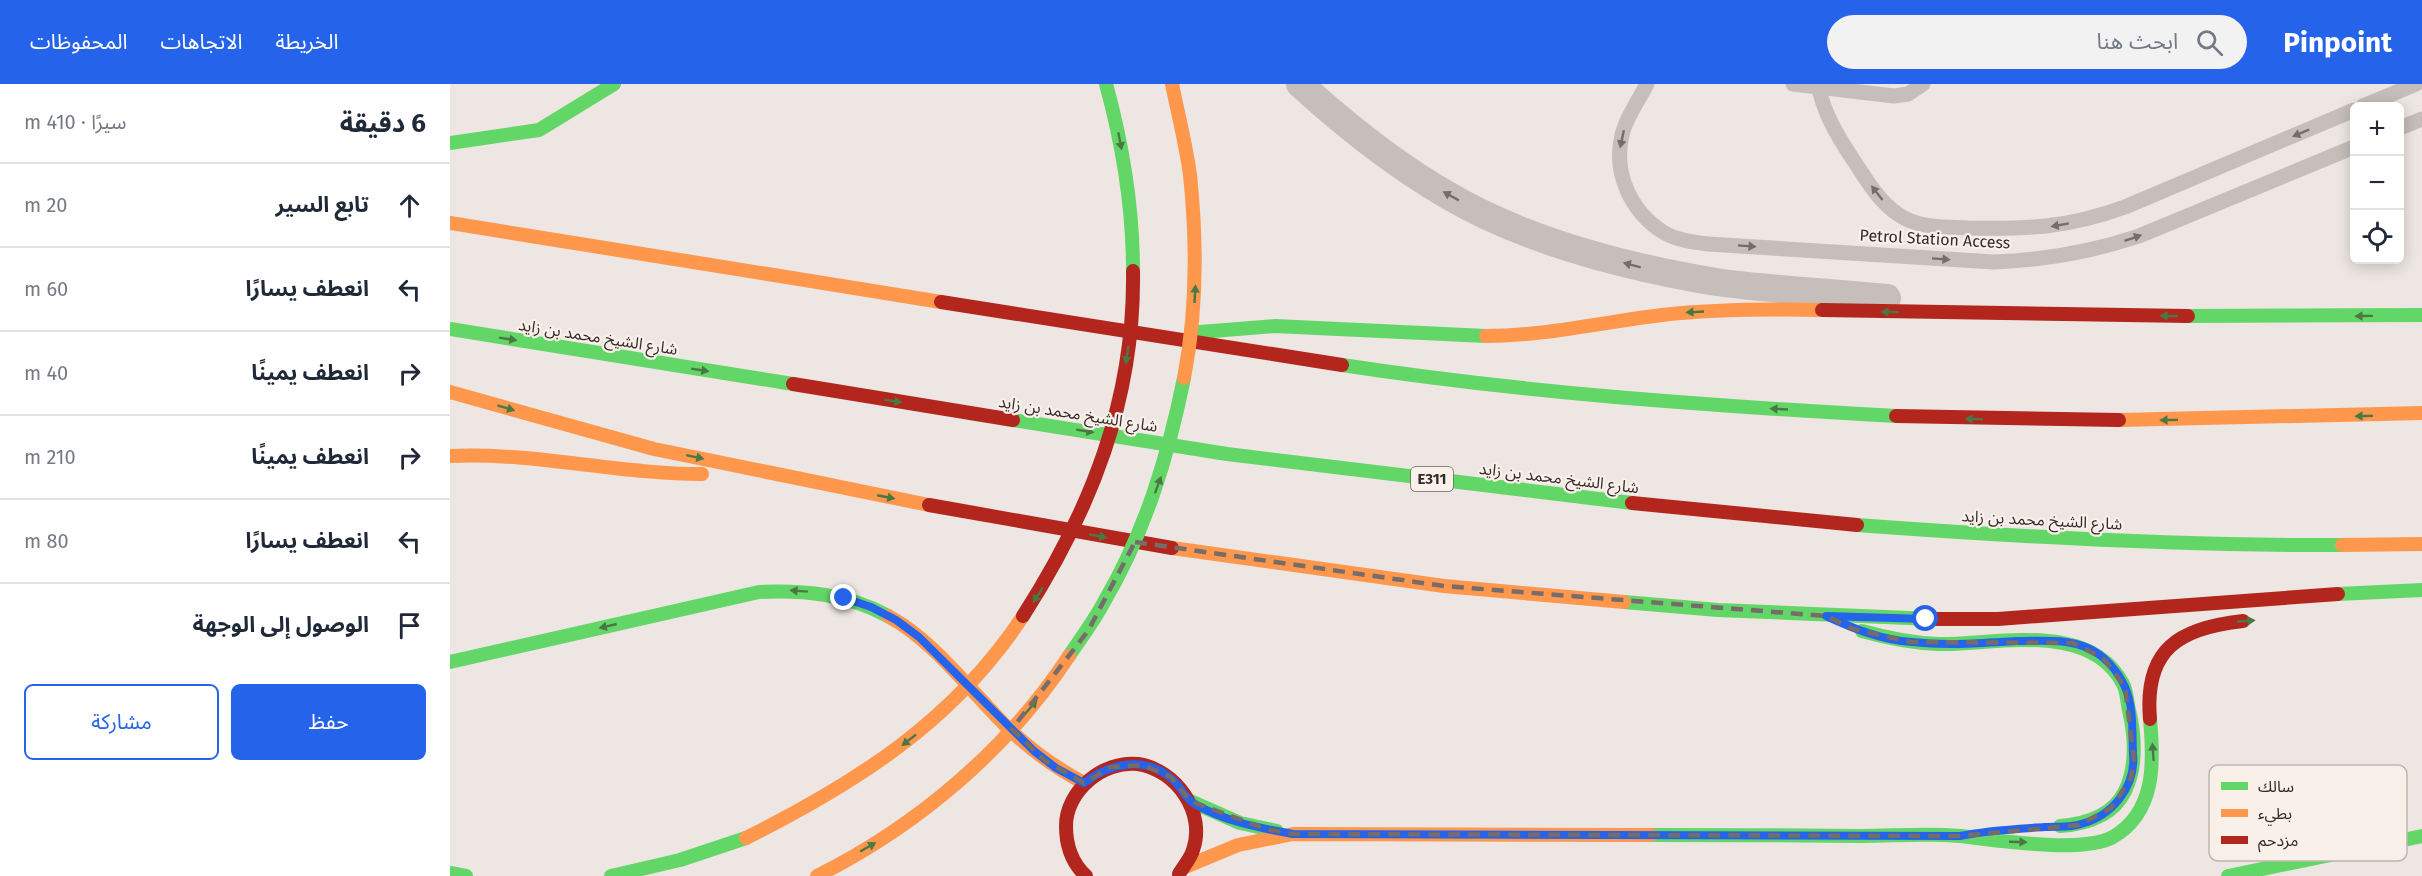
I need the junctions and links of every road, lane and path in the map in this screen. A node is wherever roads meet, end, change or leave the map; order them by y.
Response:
1 (614, 84) edge
2 (1106, 84) edge
3 (1172, 84) edge
4 (1300, 84) edge
5 (1649, 84) edge
6 (1793, 84) edge
7 (1923, 84) edge
8 (2416, 84) edge
9 (1818, 86) edge
10 (2373, 102) edge
11 (2350, 112) edge
12 (2422, 119) edge
13 (2404, 126) edge
14 (450, 143) edge
15 (2350, 149) edge
16 (450, 223) edge
17 (1981, 313) junction
18 (2422, 315) edge
19 (450, 330) edge
20 (1165, 338) junction
21 (450, 392) edge
22 (2422, 413) edge
23 (450, 456) edge
24 (753, 470) junction
25 (2422, 544) edge
26 (2422, 591) edge
27 (2397, 592) junction
28 (2348, 608) dead end
29 (1826, 616) junction
30 (2260, 620) dead end
31 (450, 662) edge
32 (1084, 783) junction
33 (1190, 801) junction
34 (2046, 827) dead end
35 (2013, 829) dead end
36 (1293, 834) junction
37 (1960, 836) junction
38 (2422, 836) edge
39 (2407, 839) edge
40 (2301, 861) edge
41 (1181, 871) edge
42 (450, 873) edge
43 (466, 876) edge
44 (610, 876) edge
45 (817, 876) edge
46 (1086, 876) edge
47 (2228, 876) edge

1 - 14 main road
2 -> 44 main road, bridge
45 -> 3 main road, bridge
17 -> 4 street
5 -> 15 lane, Petrol Station Access
6 - 9 lane
7 - 9 lane
8 - 10 lane
11 -> 9 lane, Petrol Station Access
12 - 13 lane
16 - 20 main road
18 -> 17 main road
17 -> 20 main road
19 -> 25 main road, شارع الشيخ محمد بن زايد / E311
22 -> 20 main road
21 -> 24 main road
23 - 24 main road
24 -> 29 main road
26 - 27 main road
27 - 28 main road
27 - 29 main road
29 - 34 main road
37 -> 30 main road
32 -> 31 main road
32 - 33 main road
32 - 46 main road
33 - 36 main road
33 - 41 main road
35 - 37 main road
36 - 37 main road
36 - 41 main road
38 - 39 main road
40 - 47 main road
42 - 43 main road

